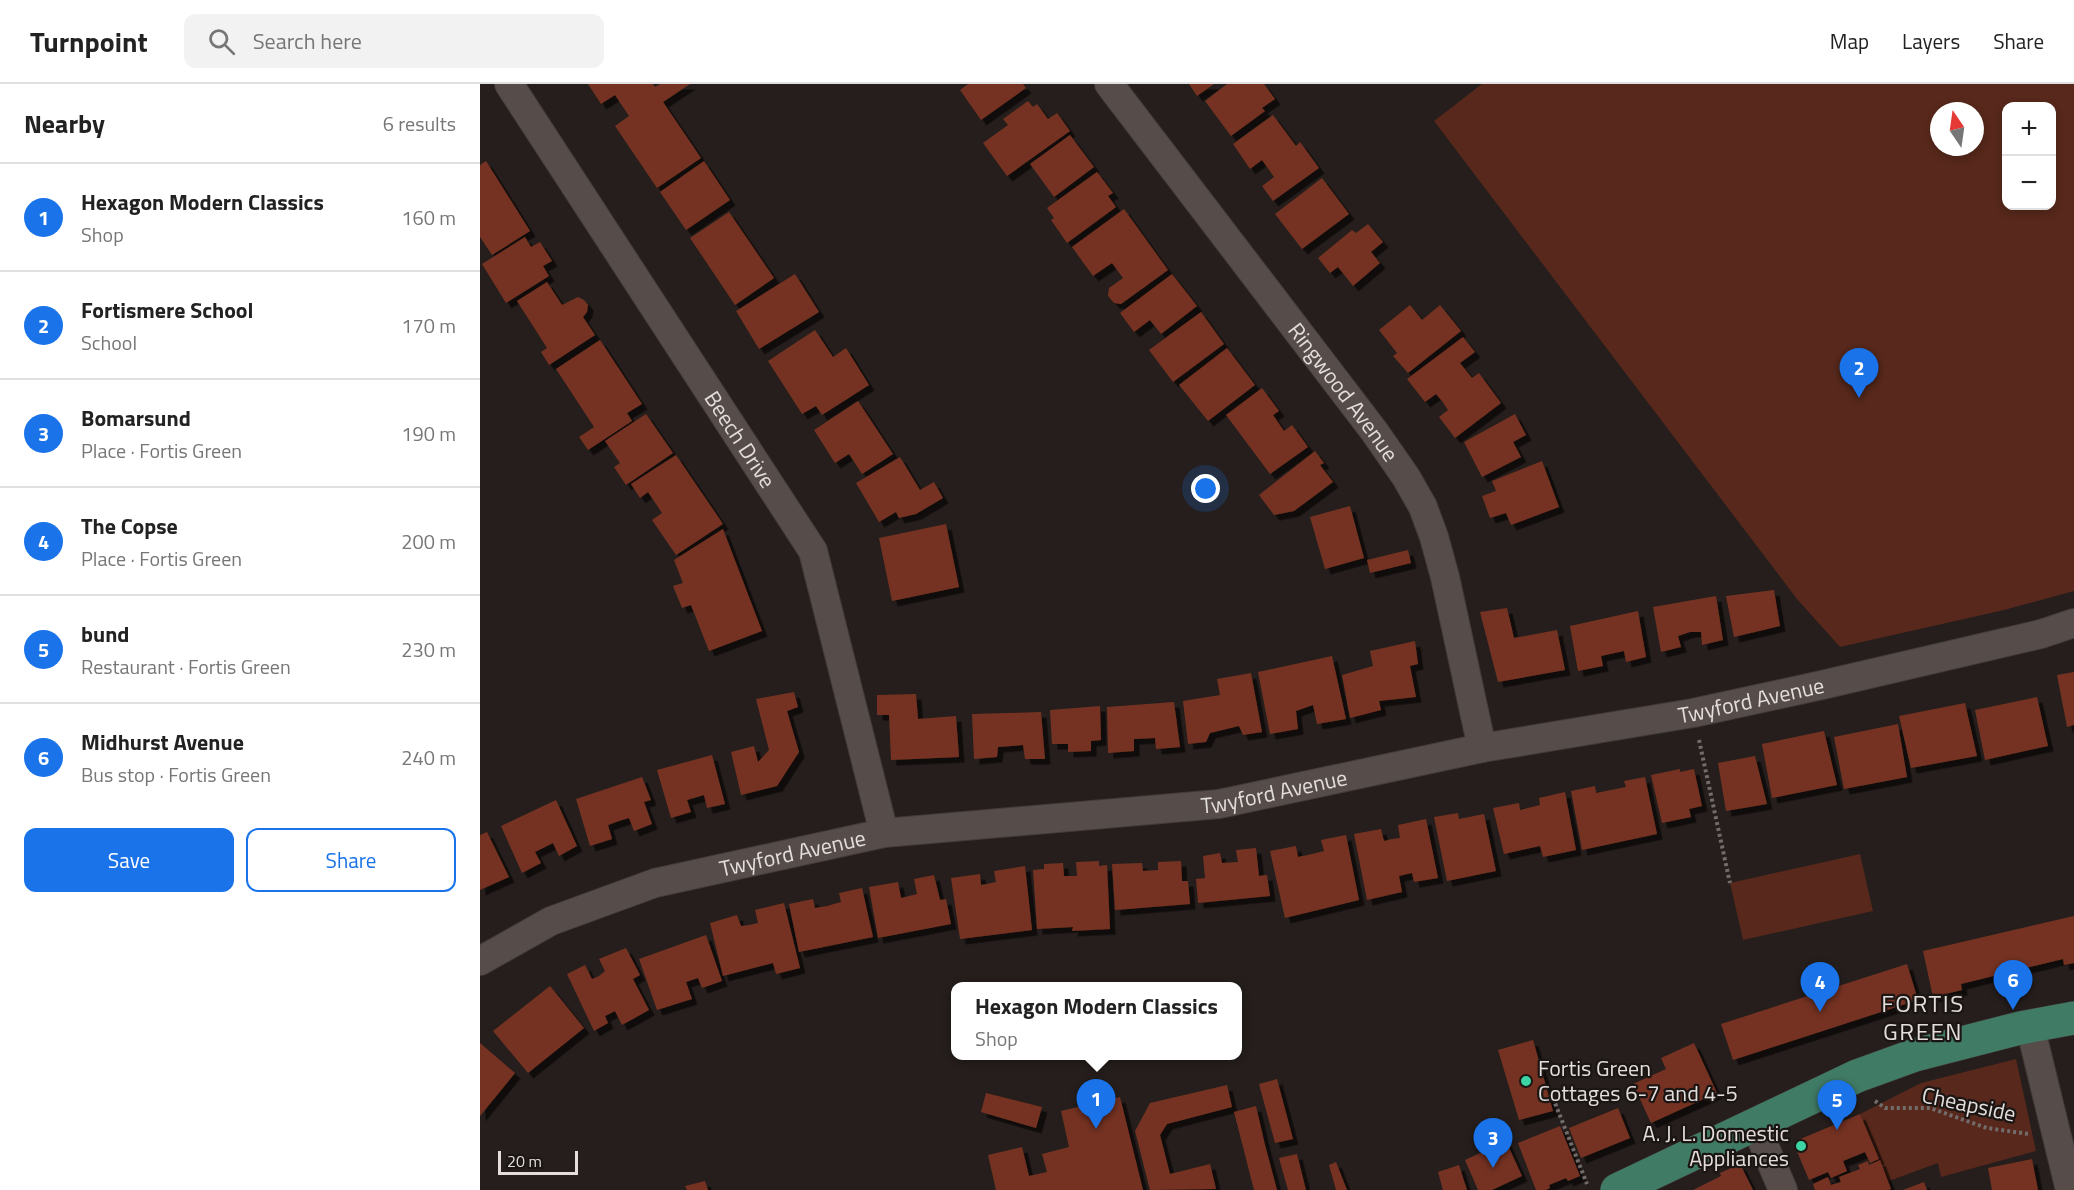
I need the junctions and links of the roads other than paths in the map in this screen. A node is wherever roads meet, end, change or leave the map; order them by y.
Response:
1 (509, 84) edge
2 (1109, 84) edge
3 (2074, 623) edge
4 (1482, 748) junction
5 (884, 833) junction
6 (480, 961) edge
7 (2074, 1018) edge
8 (2030, 1026) junction
9 (1755, 1124) junction
10 (1617, 1190) edge
11 (1783, 1190) edge
12 (2070, 1190) edge

1 - 5 street, Beech Drive
2 - 4 street, Ringwood Avenue
3 - 4 street, Twyford Avenue
4 - 5 street, Twyford Avenue
5 - 6 street, Twyford Avenue
7 - 8 main road
8 - 9 main road
8 - 12 street
9 - 10 main road
9 - 11 street

